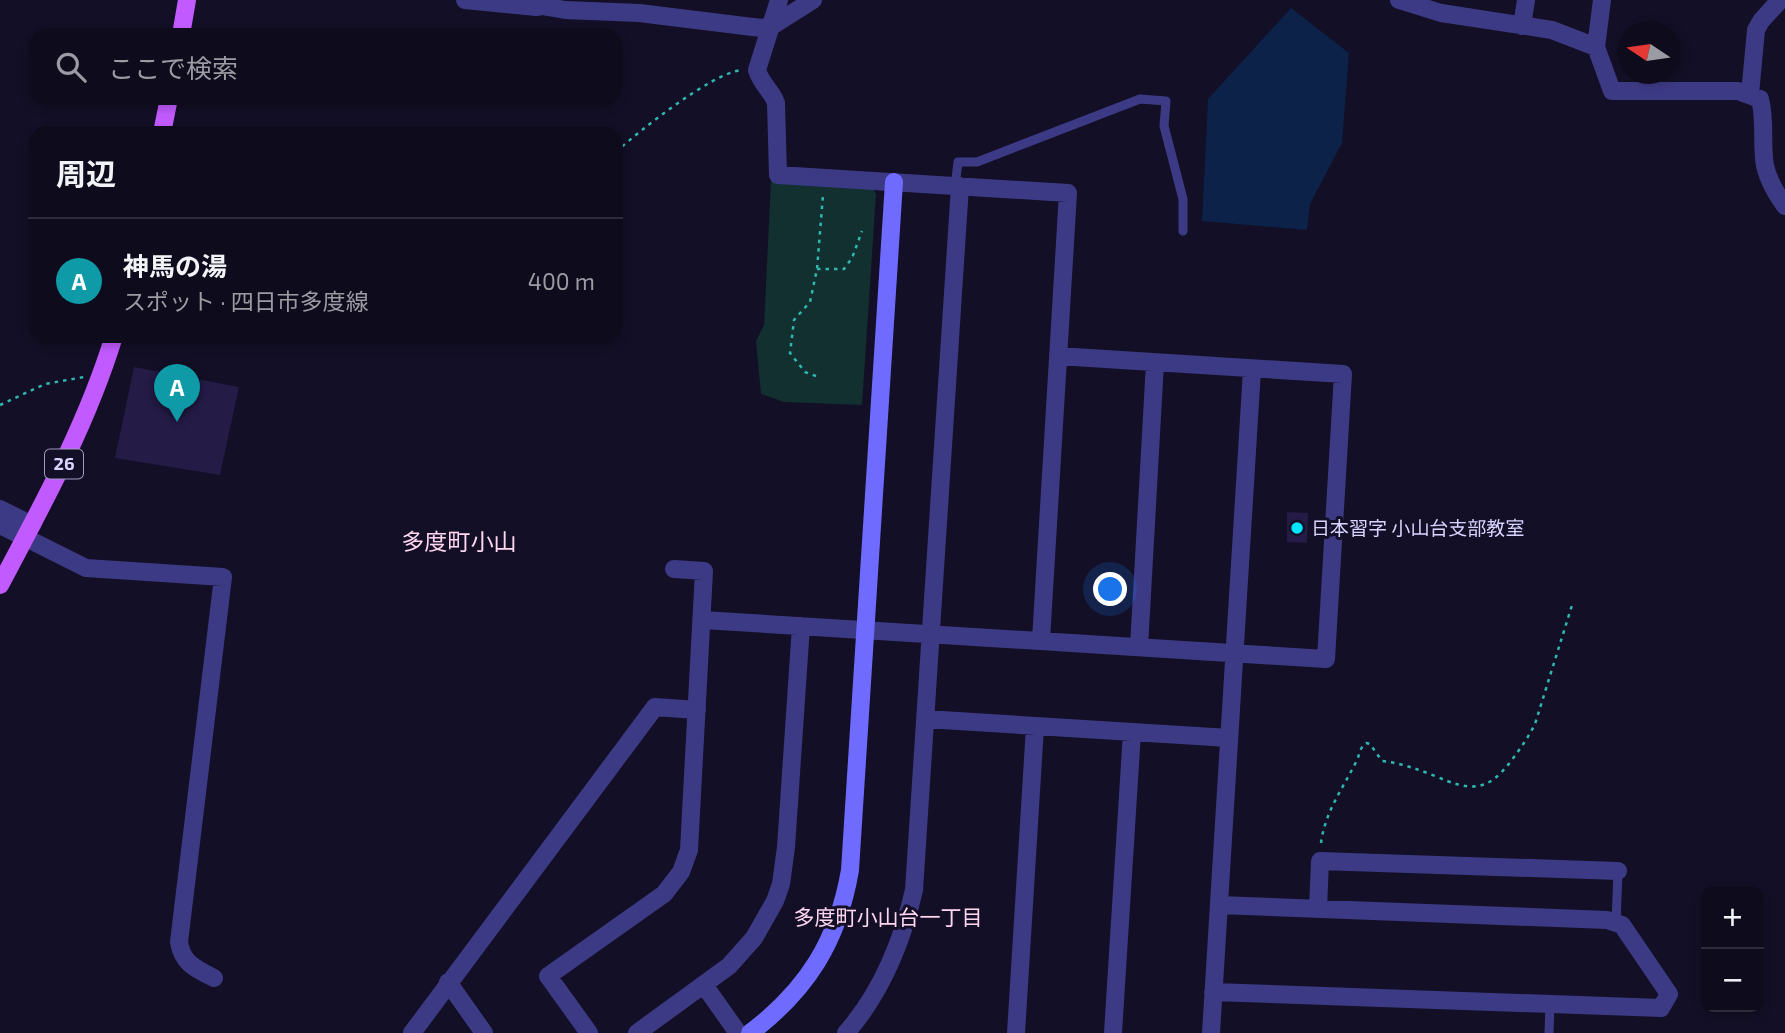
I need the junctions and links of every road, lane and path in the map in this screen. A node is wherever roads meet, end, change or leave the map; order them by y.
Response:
1 (187, 0) edge
2 (465, 0) edge
3 (779, 0) edge
4 (813, 0) edge
5 (1399, 0) edge
6 (1525, 0) edge
7 (1602, 0) edge
8 (1780, 0) edge
9 (772, 26) junction
10 (1522, 26) junction
11 (182, 28) edge
12 (1596, 47) junction
13 (757, 70) junction
14 (1750, 94) junction
15 (168, 105) edge
16 (163, 126) edge
17 (623, 147) edge
18 (824, 178) junction
19 (894, 182) junction
20 (958, 186) junction
21 (1785, 206) edge
22 (1183, 231) dead end
23 (862, 232) dead end
24 (817, 269) junction
25 (112, 343) edge
26 (1058, 356) junction
27 (1155, 363) junction
28 (1252, 370) junction
29 (816, 376) dead end
30 (90, 377) dead end
31 (0, 405) edge
32 (0, 509) edge
33 (0, 525) edge
34 (32, 525) junction
35 (674, 569) dead end
36 (0, 585) edge
37 (1573, 602) dead end
38 (703, 620) junction
39 (800, 626) junction
40 (865, 630) junction
41 (931, 634) junction
42 (1041, 640) junction
43 (1139, 647) junction
44 (1234, 652) junction
45 (697, 710) junction
46 (926, 719) junction
47 (1035, 727) junction
48 (1132, 732) junction
49 (1229, 738) junction
50 (1320, 861) junction
51 (1618, 871) joint
52 (1219, 905) junction
53 (1318, 909) junction
54 (1616, 923) junction
55 (214, 978) dead end
56 (448, 982) junction
57 (705, 985) junction
58 (1213, 992) junction
59 (1550, 1004) junction
60 (412, 1033) edge
61 (484, 1033) edge
62 (589, 1033) edge
63 (638, 1033) edge
64 (738, 1033) edge
65 (750, 1033) edge
66 (846, 1033) edge
67 (1016, 1033) edge
68 (1113, 1033) edge
69 (1211, 1033) edge
70 (1549, 1033) edge

1 - 11 main road
2 - 9 street
3 - 9 street
4 - 9 street
5 - 10 street
6 - 10 street
7 - 12 street
8 - 14 street
9 - 13 street
10 - 12 street
12 - 14 street
13 - 17 path
13 - 18 street
14 - 21 street
15 - 16 main road
18 - 19 street
18 - 24 path
19 - 20 street
19 - 40 street
20 - 22 lane
20 - 26 street
20 - 41 street
23 - 24 path
24 - 29 path
25 - 34 main road, 26
26 - 27 street
26 - 42 street
27 - 28 street
27 - 43 street
28 - 44 street
28 - 44 street
30 - 31 path
32 - 34 street
33 - 55 street
34 - 36 main road, 26
35 - 38 street
37 - 50 path
38 - 39 street
38 - 45 street
39 - 40 street
39 - 57 street
40 - 41 street
40 - 65 street
41 - 42 street
41 - 46 street
42 - 43 street
43 - 44 street
44 - 49 street
45 - 56 street
45 - 62 street
46 - 47 street
46 - 66 street
47 - 48 street
47 - 67 street
48 - 49 street
48 - 68 street
49 - 52 street
50 - 51 street
50 - 53 street
51 - 54 lane
52 - 53 street
52 - 58 street
53 - 54 street
54 - 59 street
56 - 60 street
56 - 61 street
57 - 63 street
57 - 64 street
58 - 59 street
58 - 69 street
59 - 70 lane

